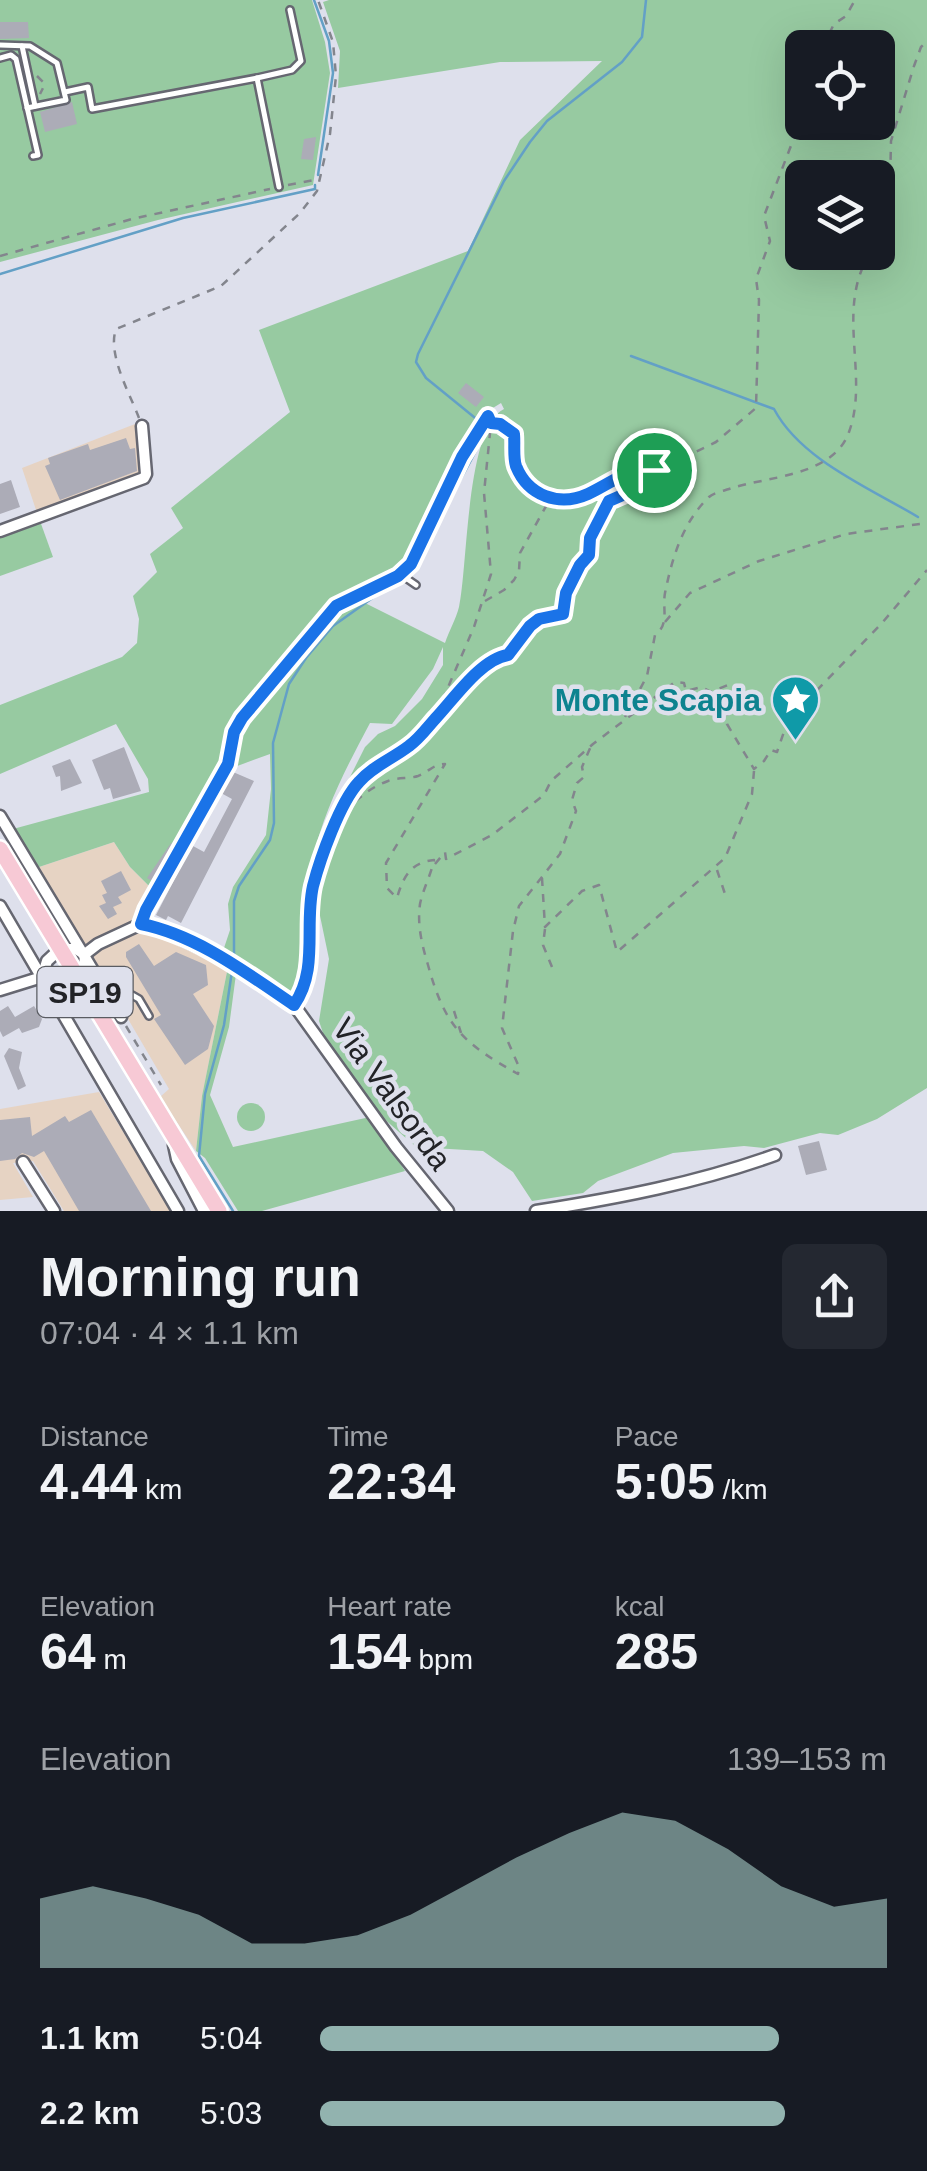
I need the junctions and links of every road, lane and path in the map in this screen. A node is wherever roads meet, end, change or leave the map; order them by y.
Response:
1 (318, 0) edge
2 (855, 0) edge
3 (290, 10) dead end
4 (831, 30) edge
5 (927, 41) edge
6 (0, 45) edge
7 (22, 45) junction
8 (0, 58) edge
9 (256, 78) junction
10 (65, 92) junction
11 (28, 106) junction
12 (793, 140) edge
13 (33, 156) dead end
14 (891, 160) edge
15 (322, 178) junction
16 (279, 187) junction
17 (0, 256) edge
18 (863, 270) edge
19 (135, 407) dead end
20 (499, 408) dead end
21 (488, 416) junction
22 (491, 423) junction
23 (142, 426) dead end
24 (654, 470) junction
25 (550, 500) junction
26 (927, 523) edge
27 (0, 530) edge
28 (927, 570) edge
29 (400, 574) junction
30 (416, 585) dead end
31 (483, 602) junction
32 (663, 624) junction
33 (624, 720) junction
34 (434, 721) junction
35 (591, 746) junction
36 (754, 770) junction
37 (0, 816) edge
38 (339, 820) junction
39 (0, 849) edge
40 (434, 865) junction
41 (717, 869) junction
42 (542, 878) junction
43 (724, 894) dead end
44 (0, 906) edge
45 (141, 924) junction
46 (545, 927) junction
47 (60, 949) junction
48 (85, 954) junction
49 (552, 966) dead end
50 (42, 977) junction
51 (77, 978) junction
52 (0, 990) edge
53 (294, 1005) junction
54 (114, 1006) junction
55 (454, 1011) dead end
56 (149, 1016) dead end
57 (121, 1018) joint
58 (462, 1037) junction
59 (161, 1085) dead end
60 (775, 1155) dead end
61 (24, 1162) dead end
62 (215, 1210) edge
63 (54, 1211) edge
64 (178, 1211) edge
65 (448, 1211) edge
66 (536, 1211) edge

1 - 15 path
2 - 4 path
3 - 9 lane
5 - 14 path
6 - 7 lane
7 - 10 lane
7 - 11 lane
8 - 11 lane
9 - 10 lane
9 - 16 lane
10 - 11 lane
11 - 13 lane
12 - 24 path
15 - 16 path
15 - 19 path
16 - 17 path
18 - 32 path
20 - 21 path
21 - 22 path
21 - 29 path
22 - 25 path
22 - 31 path
23 - 27 street
24 - 25 path
24 - 34 path
25 - 31 path
26 - 32 path
28 - 36 path
29 - 30 lane
29 - 45 path
31 - 34 path
32 - 33 path
33 - 35 path
33 - 36 path
34 - 38 path
35 - 40 path
35 - 42 path
36 - 41 path
37 - 48 street
38 - 40 path
38 - 53 path
39 - 47 main road, SP19
40 - 58 path
41 - 43 path
41 - 46 path
42 - 46 path
42 - 58 path
44 - 50 street
45 - 48 street
45 - 53 street, Via Valsorda
46 - 49 path
47 - 48 street
47 - 50 street
47 - 51 main road, SP19
48 - 51 street
48 - 54 street
50 - 51 street
50 - 52 street
50 - 64 street
51 - 62 main road, SP19
53 - 65 street, Via Valsorda
54 - 56 lane
54 - 57 street
55 - 58 path
57 - 59 path
60 - 66 street
61 - 63 street

